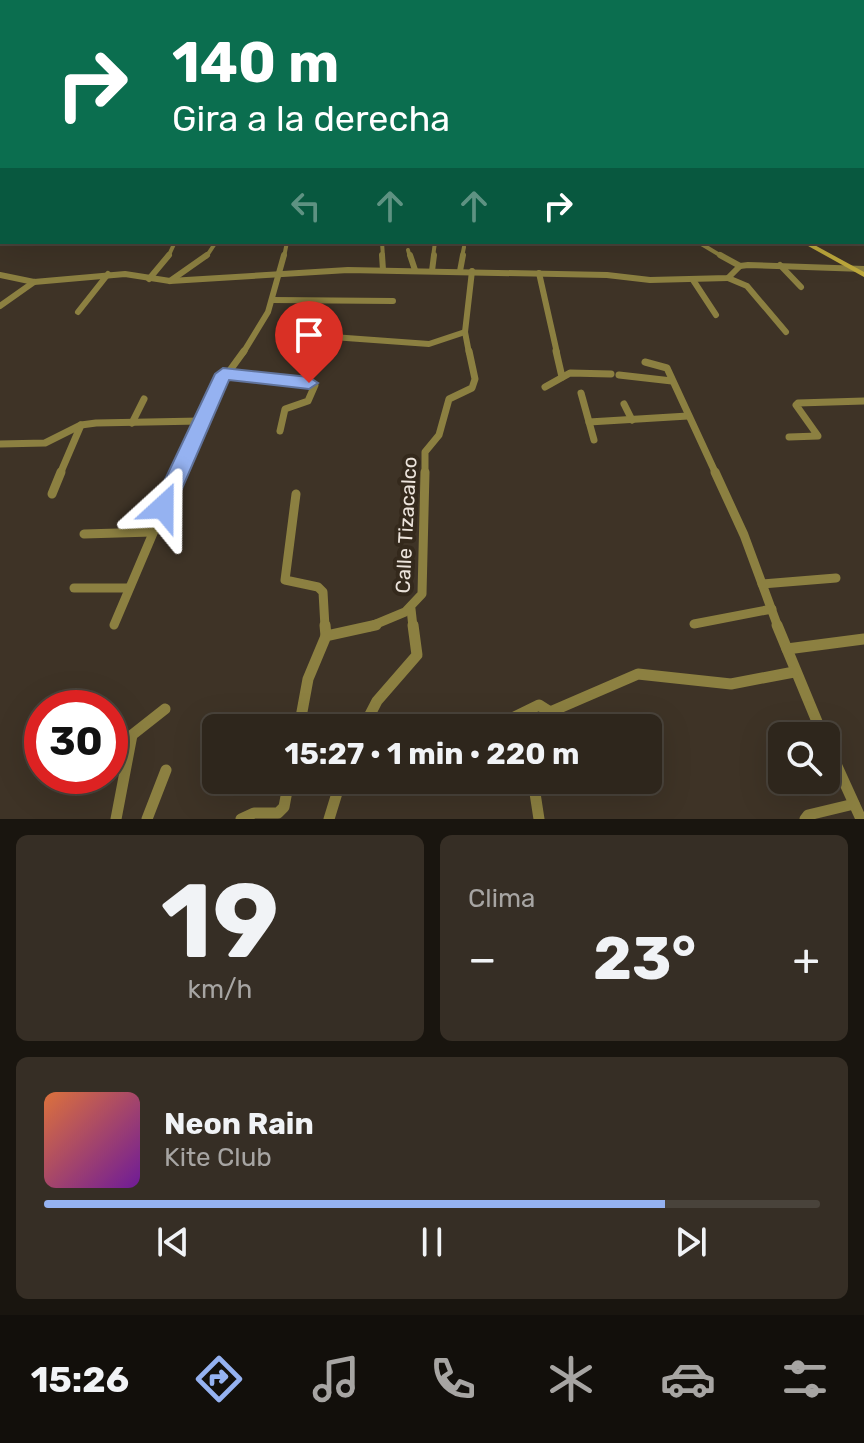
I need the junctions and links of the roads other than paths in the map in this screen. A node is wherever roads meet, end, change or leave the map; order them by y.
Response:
1 (174, 244) edge
2 (215, 244) edge
3 (287, 244) edge
4 (382, 244) edge
5 (435, 244) edge
6 (702, 244) edge
7 (808, 244) edge
8 (464, 247) dead end
9 (408, 250) dead end
10 (780, 265) junction
11 (740, 266) junction
12 (853, 269) junction
13 (383, 270) junction
14 (415, 270) junction
15 (432, 271) junction
16 (460, 271) junction
17 (472, 271) junction
18 (864, 272) edge
19 (539, 273) junction
20 (108, 274) junction
21 (0, 275) edge
22 (281, 275) junction
23 (728, 278) junction
24 (149, 279) junction
25 (693, 280) junction
26 (170, 281) junction
27 (34, 282) junction
28 (801, 287) dead end
29 (273, 300) junction
30 (393, 301) dead end
31 (0, 306) edge
32 (78, 312) dead end
33 (716, 315) dead end
34 (465, 332) junction
35 (786, 332) dead end
36 (305, 335) dead end
37 (645, 362) dead end
38 (223, 374) junction
39 (562, 377) junction
40 (672, 381) junction
41 (545, 387) dead end
42 (581, 393) dead end
43 (144, 399) dead end
44 (861, 402) edge
45 (624, 404) dead end
46 (864, 410) edge
47 (688, 416) junction
48 (632, 420) junction
49 (200, 421) junction
50 (589, 422) junction
51 (132, 423) junction
52 (81, 425) junction
53 (280, 431) dead end
54 (789, 437) dead end
55 (594, 440) dead end
56 (0, 444) edge
57 (52, 494) dead end
58 (296, 494) dead end
59 (152, 532) junction
60 (84, 534) dead end
61 (836, 578) dead end
62 (762, 584) junction
63 (74, 588) dead end
64 (128, 588) junction
65 (411, 609) junction
66 (772, 609) junction
67 (694, 624) dead end
68 (114, 625) dead end
69 (326, 636) junction
70 (864, 639) edge
71 (787, 649) junction
72 (794, 672) junction
73 (165, 709) dead end
74 (550, 712) joint
75 (302, 714) edge
76 (370, 714) edge
77 (520, 714) edge
78 (817, 722) edge
79 (166, 770) dead end
80 (840, 773) edge
81 (286, 794) edge
82 (337, 794) edge
83 (535, 794) edge
84 (854, 804) junction
85 (116, 819) edge
86 (147, 819) edge
87 (241, 819) edge
88 (329, 819) edge
89 (539, 819) edge
90 (805, 819) edge
91 (861, 819) edge

1 - 24 street
2 - 26 street
3 - 22 street
4 - 13 street
5 - 15 street
6 - 11 street
7 - 12 street
8 - 16 street
9 - 14 street
10 - 11 street
10 - 12 street
10 - 28 street
11 - 23 street
12 - 18 street
13 - 14 street
13 - 22 street
14 - 15 street
15 - 16 street
16 - 17 street
17 - 19 street
17 - 34 street, Calle Tizacalco
19 - 25 street
19 - 39 street
20 - 24 street
20 - 27 street
20 - 32 street
21 - 27 street
22 - 26 street
22 - 29 street
23 - 25 street
23 - 35 street
24 - 26 street
25 - 33 street
27 - 31 street
29 - 30 street
29 - 38 street
34 - 36 street
34 - 65 street, Calle Tizacalco
37 - 40 street
38 - 49 street
38 - 53 street
39 - 40 street
39 - 41 street
40 - 47 street
42 - 50 street
43 - 51 street
44 - 46 street
44 - 54 street
45 - 48 street
47 - 48 street
47 - 62 street
48 - 50 street
49 - 51 street
49 - 59 street
50 - 55 street
51 - 52 street
52 - 56 street
52 - 57 street
58 - 69 street
59 - 60 street
59 - 64 street
61 - 62 street
62 - 66 street
63 - 64 street
64 - 68 street
65 - 69 street
65 - 76 street
66 - 67 street
66 - 71 street
69 - 75 street
70 - 71 street
71 - 72 street
72 - 74 street
72 - 78 street
73 - 85 street
74 - 77 street
79 - 86 street
80 - 84 street
81 - 87 street
82 - 88 street
83 - 89 street
84 - 90 street
84 - 91 street

